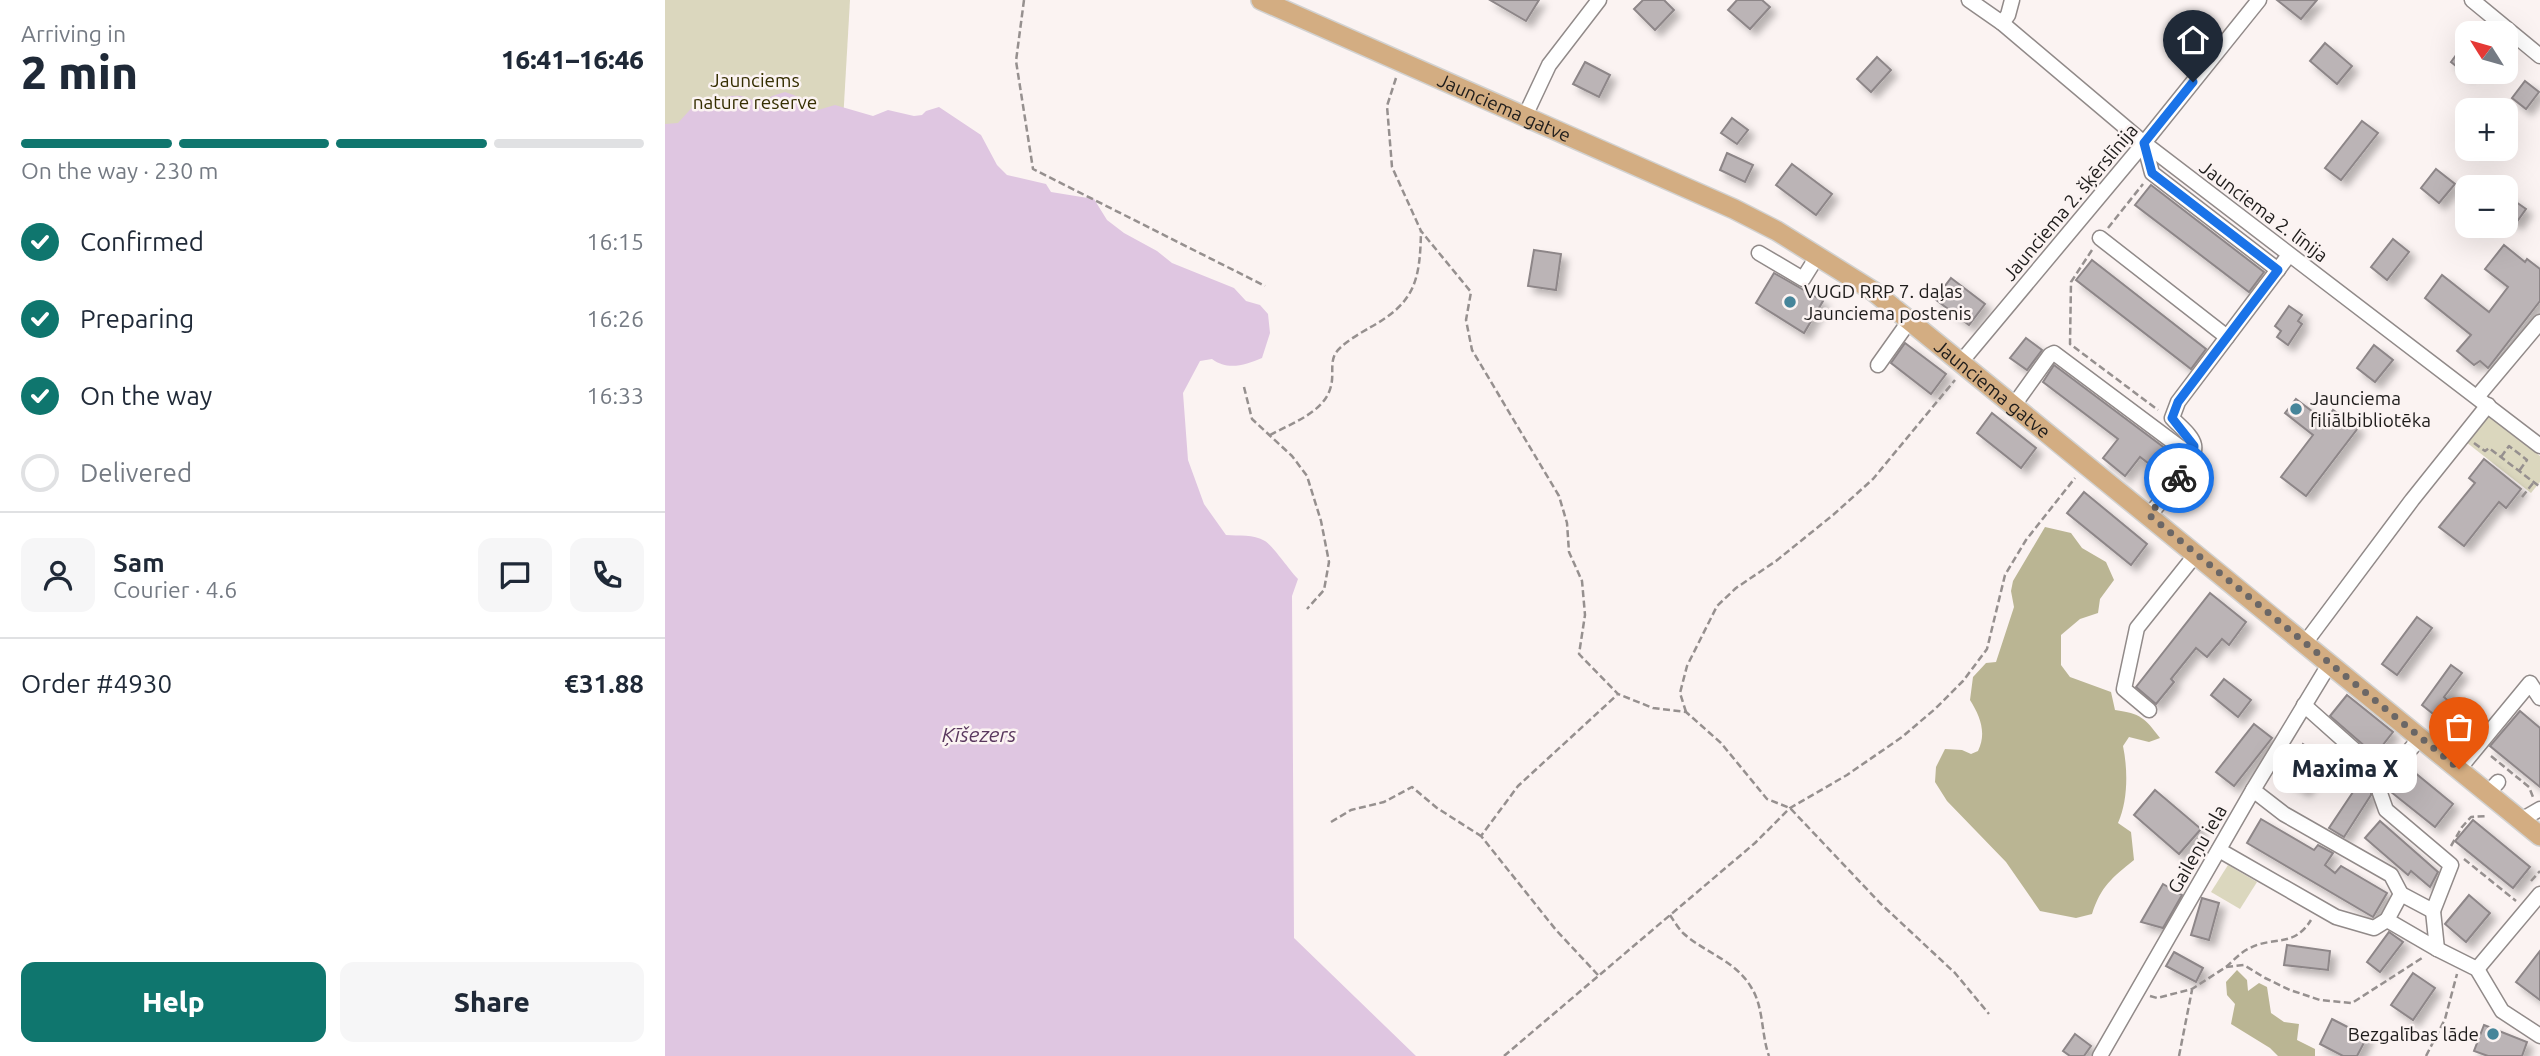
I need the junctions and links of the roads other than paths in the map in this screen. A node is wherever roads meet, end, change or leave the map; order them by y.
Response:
1 (1261, 0) edge
2 (1598, 0) edge
3 (1969, 0) edge
4 (2012, 0) edge
5 (2259, 0) edge
6 (2472, 0) edge
7 (2002, 23) junction
8 (2540, 56) edge
9 (1525, 116) junction
10 (2144, 143) junction
11 (2100, 238) road end
12 (1759, 253) dead end
13 (2289, 255) junction
14 (1818, 256) junction
15 (2278, 270) junction
16 (1910, 320) junction
17 (2540, 322) edge
18 (2227, 337) junction
19 (1964, 364) junction
20 (1878, 365) dead end
21 (2483, 401) junction
22 (2014, 405) junction
23 (2540, 446) edge
24 (2193, 457) junction
25 (2149, 515) junction
26 (2196, 554) junction
27 (2305, 643) junction
28 (2330, 663) junction
29 (2540, 698) edge
30 (2304, 705) junction
31 (2149, 710) dead end
32 (2420, 738) junction
33 (2459, 769) junction
34 (2386, 778) junction
35 (2253, 789) junction
36 (2540, 808) edge
37 (2521, 820) junction
38 (2540, 836) edge
39 (2219, 850) junction
40 (2401, 894) junction
41 (2540, 894) edge
42 (2433, 911) junction
43 (2387, 920) junction
44 (2437, 949) junction
45 (2477, 969) junction
46 (2540, 1036) edge
47 (2100, 1056) edge

1 - 9 main road, Jaunciema gatve
2 - 9 street
3 - 7 street, Jaunciema 2. līnija
4 - 7 street
5 - 10 street, Jaunciema 2. šķērslīnija
6 - 8 street
7 - 10 street, Jaunciema 2. līnija
9 - 14 main road, Jaunciema gatve
10 - 13 street, Jaunciema 2. līnija
10 - 15 street
10 - 19 street, Jaunciema 2. šķērslīnija
11 - 18 street
12 - 14 street
13 - 15 street
13 - 21 street, Jaunciema 2. līnija
14 - 16 main road, Jaunciema gatve
15 - 18 street
16 - 19 main road, Jaunciema gatve
16 - 20 street
17 - 21 street
18 - 24 street
19 - 22 main road, Jaunciema gatve
21 - 23 street, Jaunciema 2. līnija
21 - 27 street
22 - 24 street
22 - 25 main road, Jaunciema gatve
24 - 25 street
25 - 26 main road, Jaunciema gatve
26 - 27 main road, Jaunciema gatve
26 - 31 street
27 - 28 main road, Jaunciema gatve
28 - 30 street, Gaileņu iela
28 - 32 main road, Jaunciema gatve
29 - 33 street
30 - 34 street
30 - 35 street, Gaileņu iela
32 - 33 main road, Jaunciema gatve
32 - 34 street
33 - 37 main road, Jaunciema gatve
34 - 42 street
35 - 39 street, Gaileņu iela
35 - 40 street
36 - 37 street
37 - 38 main road, Jaunciema gatve
39 - 43 street
39 - 47 street, Gaileņu iela
40 - 42 street
40 - 43 street
41 - 45 street
42 - 44 street
43 - 44 street
44 - 45 street
45 - 46 street

